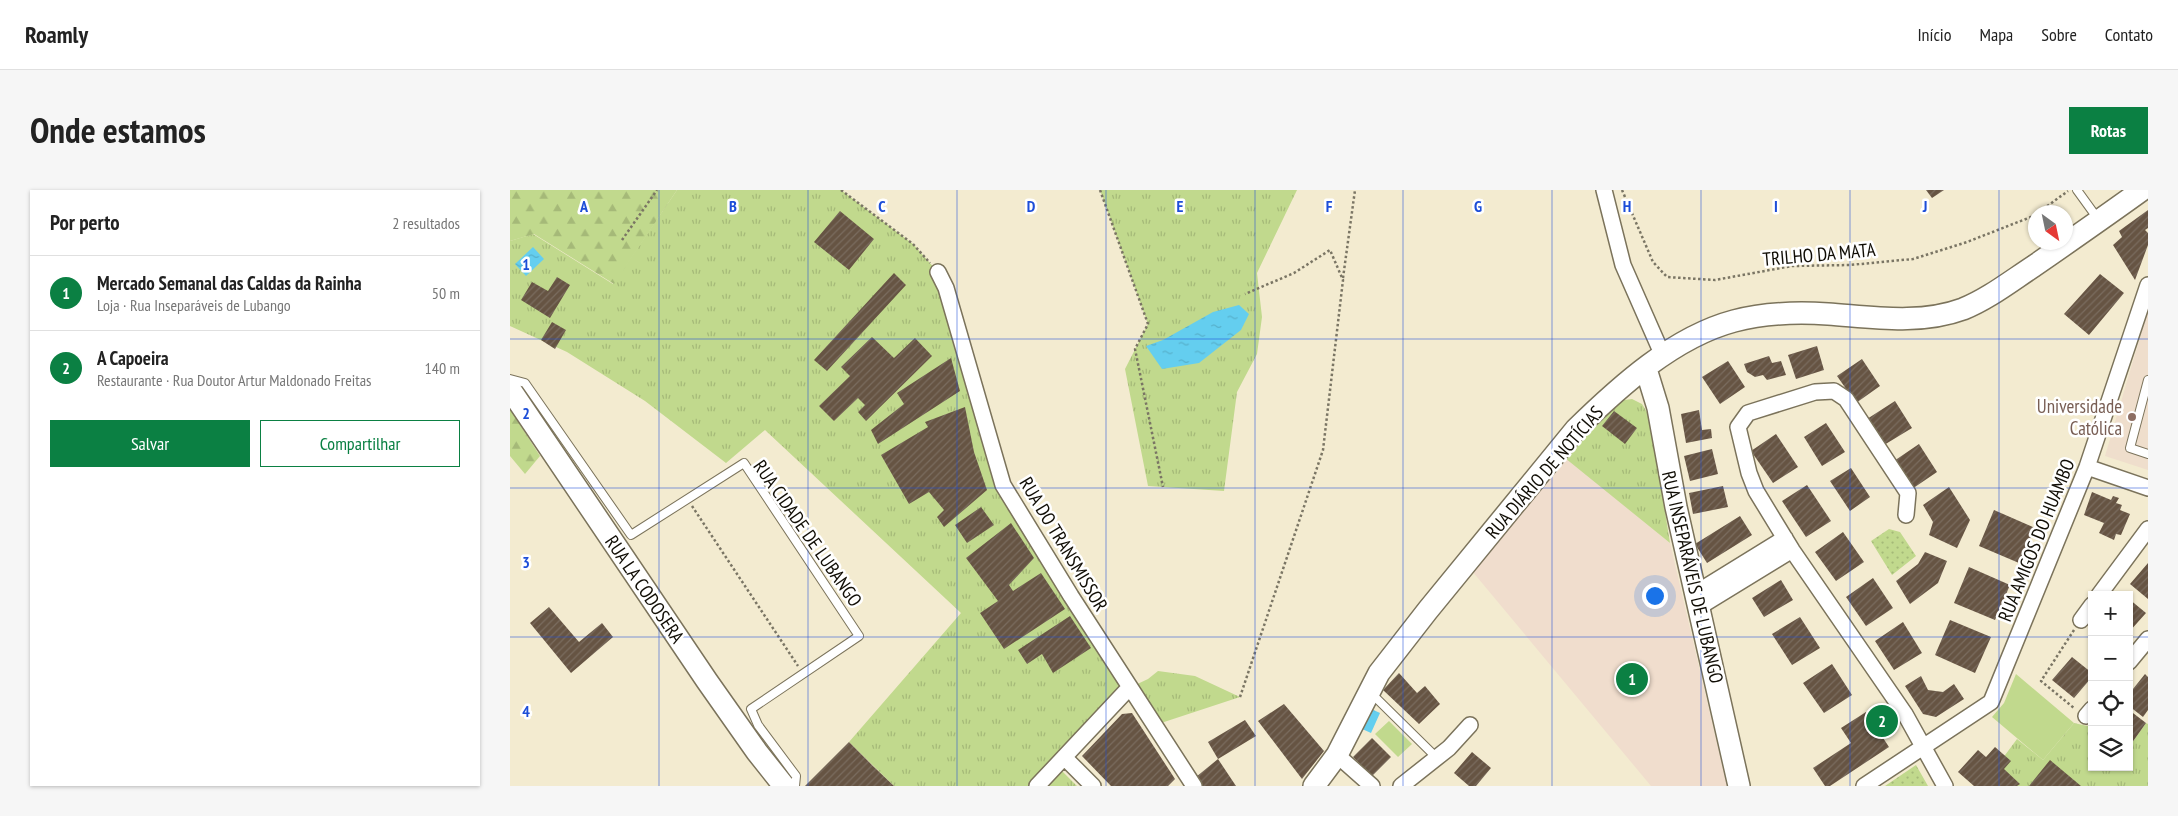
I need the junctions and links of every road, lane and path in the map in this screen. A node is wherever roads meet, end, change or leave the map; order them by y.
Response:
1 (658, 190) edge
2 (841, 190) edge
3 (1100, 190) edge
4 (1356, 190) edge
5 (1604, 190) edge
6 (1622, 190) edge
7 (2070, 190) edge
8 (2077, 190) edge
9 (2142, 190) edge
10 (2049, 205) edge
11 (2028, 218) edge
12 (2099, 221) junction
13 (622, 240) dead end
14 (938, 272) joint
15 (1343, 280) junction
16 (2148, 285) edge
17 (1245, 294) dead end
18 (1663, 356) junction
19 (1646, 369) junction
20 (510, 379) edge
21 (2148, 380) edge
22 (510, 389) edge
23 (2148, 454) edge
24 (2087, 467) junction
25 (1163, 487) dead end
26 (2148, 488) edge
27 (688, 500) junction
28 (1906, 515) dead end
29 (2148, 529) edge
30 (1789, 544) junction
31 (2102, 591) edge
32 (1697, 600) junction
33 (2088, 610) edge
34 (2081, 620) joint
35 (2148, 639) edge
36 (2133, 657) edge
37 (803, 673) junction
38 (1129, 688) junction
39 (1369, 690) junction
40 (1240, 696) dead end
41 (2088, 711) edge
42 (1470, 725) dead end
43 (1924, 746) junction
44 (1337, 755) junction
45 (1064, 757) junction
46 (1438, 758) junction
47 (784, 786) edge
48 (795, 786) edge
49 (1038, 786) edge
50 (1093, 786) edge
51 (1194, 786) edge
52 (1314, 786) edge
53 (1372, 786) edge
54 (1401, 786) edge
55 (1740, 786) edge
56 (1864, 786) edge
57 (1944, 786) edge

1 - 13 path
2 - 14 path
3 - 25 path
4 - 15 path
5 - 18 street
6 - 11 path, TRILHO DA MATA
7 - 10 path
8 - 12 lane
9 - 12 main road, RUA DIÁRIO DE NOTÍCIAS
12 - 18 main road, RUA DIÁRIO DE NOTÍCIAS
14 - 38 street, RUA DO TRANSMISSOR
15 - 17 path
15 - 40 path
16 - 24 street, RUA AMIGOS DO HUAMBO
18 - 19 main road, RUA DIÁRIO DE NOTÍCIAS
19 - 32 main road, RUA INSEPARÁVEIS DE LUBANGO
19 - 39 main road, RUA DIÁRIO DE NOTÍCIAS
20 - 27 lane, RUA CIDADE DE LUBANGO
21 - 23 lane
22 - 47 main road, RUA LA CODOSERA
24 - 26 street
24 - 43 street, RUA AMIGOS DO HUAMBO
27 - 37 path
27 - 37 lane, RUA CIDADE DE LUBANGO
28 - 30 street
29 - 31 street
30 - 32 street
30 - 43 street
32 - 55 main road, RUA INSEPARÁVEIS DE LUBANGO
33 - 34 street
34 - 41 path
35 - 36 street
37 - 48 lane, RUA CIDADE DE LUBANGO
38 - 45 street
38 - 51 street, RUA DO TRANSMISSOR
39 - 44 main road, RUA DIÁRIO DE NOTÍCIAS
39 - 46 lane
42 - 46 street
43 - 56 street, RUA AMIGOS DO HUAMBO
43 - 57 street
44 - 52 main road, RUA DIÁRIO DE NOTÍCIAS
44 - 53 street
45 - 49 street
45 - 50 street
46 - 54 street

